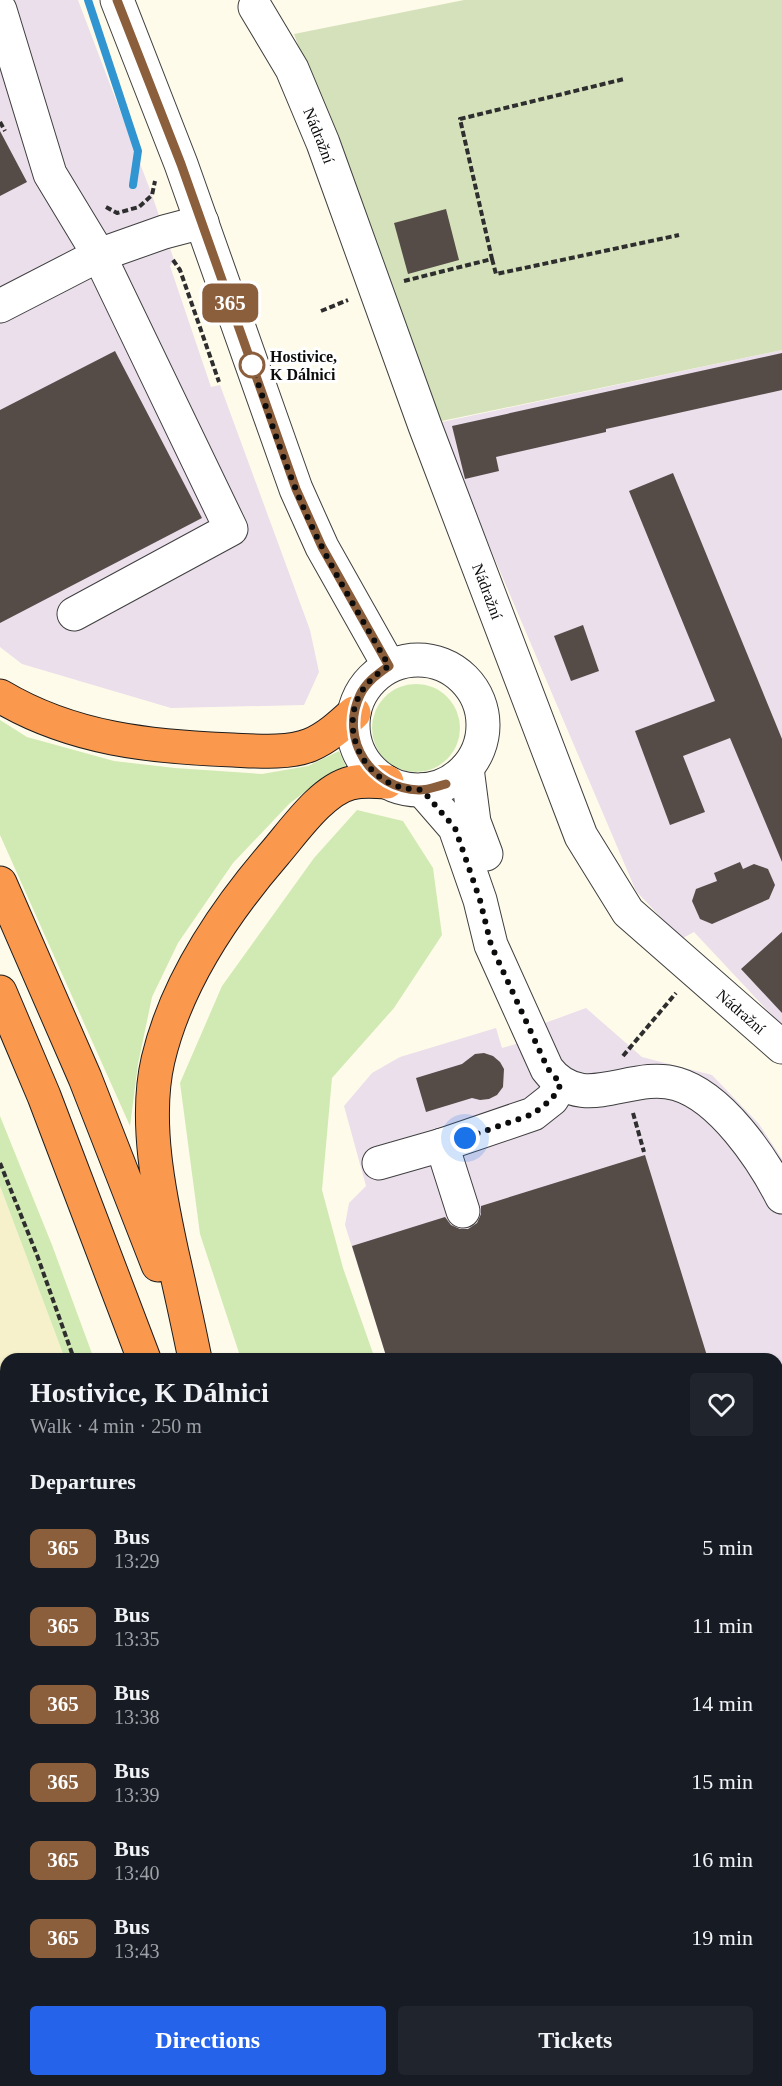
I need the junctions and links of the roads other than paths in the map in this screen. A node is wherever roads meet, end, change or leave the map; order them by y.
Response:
1 (117, 0) edge
2 (255, 7) dead end
3 (0, 10) edge
4 (202, 222) junction
5 (99, 255) junction
6 (0, 306) edge
7 (74, 614) dead end
8 (389, 666) junction
9 (0, 696) edge
10 (354, 713) junction
11 (467, 768) junction
12 (387, 782) junction
13 (422, 790) junction
14 (0, 883) edge
15 (480, 900) junction
16 (0, 993) edge
17 (782, 1047) edge
18 (561, 1084) junction
19 (442, 1145) junction
20 (379, 1163) dead end
21 (782, 1197) edge
22 (463, 1211) dead end
23 (142, 1353) edge
24 (192, 1353) edge
25 (193, 1353) edge

1 - 4 street
2 - 17 street, Nádražní
3 - 5 street
4 - 5 street
4 - 8 street
5 - 6 street
5 - 7 street
8 - 10 street
8 - 11 street
9 - 10 highway
10 - 12 street
11 - 13 street
11 - 15 street
12 - 13 street
12 - 25 highway
13 - 15 street
14 - 24 highway
15 - 18 street
16 - 23 highway
18 - 19 street
18 - 21 street
19 - 20 street
19 - 22 street

